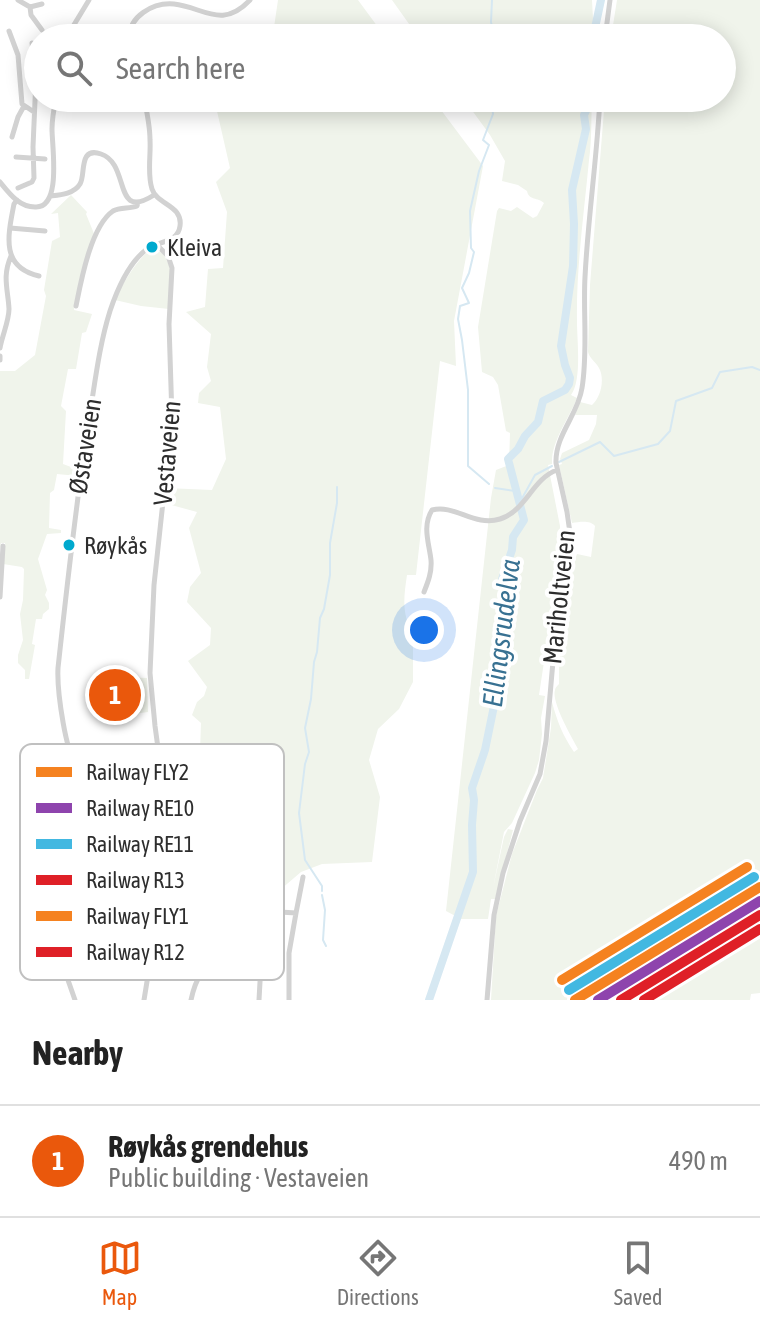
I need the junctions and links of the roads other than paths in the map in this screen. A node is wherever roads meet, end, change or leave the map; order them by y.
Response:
1 (18, 0) edge
2 (89, 0) edge
3 (250, 0) edge
4 (610, 0) edge
5 (27, 4) edge
6 (42, 4) dead end
7 (38, 24) edge
8 (74, 24) edge
9 (131, 24) edge
10 (607, 24) edge
11 (9, 31) dead end
12 (24, 106) joint
13 (34, 112) edge
14 (54, 112) edge
15 (146, 112) edge
16 (599, 112) edge
17 (12, 137) dead end
18 (16, 157) dead end
19 (34, 157) junction
20 (45, 159) dead end
21 (0, 182) edge
22 (18, 188) dead end
23 (154, 195) junction
24 (51, 196) junction
25 (17, 200) junction
26 (138, 202) junction
27 (10, 228) junction
28 (45, 231) dead end
29 (157, 245) junction
30 (11, 256) junction
31 (39, 276) dead end
32 (76, 306) dead end
33 (0, 348) edge
34 (557, 470) junction
35 (3, 546) dead end
36 (424, 592) dead end
37 (0, 597) edge
38 (70, 744) edge
39 (157, 744) edge
40 (303, 877) dead end
41 (284, 912) edge
42 (296, 913) junction
43 (68, 980) edge
44 (147, 980) edge
45 (198, 980) edge
46 (260, 980) edge
47 (75, 1000) edge
48 (144, 1000) edge
49 (191, 1000) edge
50 (259, 1000) edge
51 (289, 1000) edge
52 (487, 1000) edge

1 - 5 street
2 - 8 street
3 - 9 street
4 - 10 street
5 - 6 street
5 - 7 street
11 - 12 street
12 - 17 street
13 - 19 street
14 - 24 street
15 - 23 street
16 - 34 street, Mariholtveien
18 - 19 street
19 - 20 street
19 - 22 street
21 - 25 street
23 - 26 street
23 - 29 street
24 - 25 street
24 - 26 street
25 - 27 street
26 - 32 street
27 - 28 street
27 - 30 street
29 - 38 street, Østaveien
29 - 39 street, Vestaveien
30 - 31 street
30 - 33 street
34 - 36 street
34 - 52 street, Mariholtveien
35 - 37 street
40 - 42 street
41 - 42 street
42 - 51 street
43 - 47 street
44 - 48 street, Vestaveien
45 - 49 street
46 - 50 street

